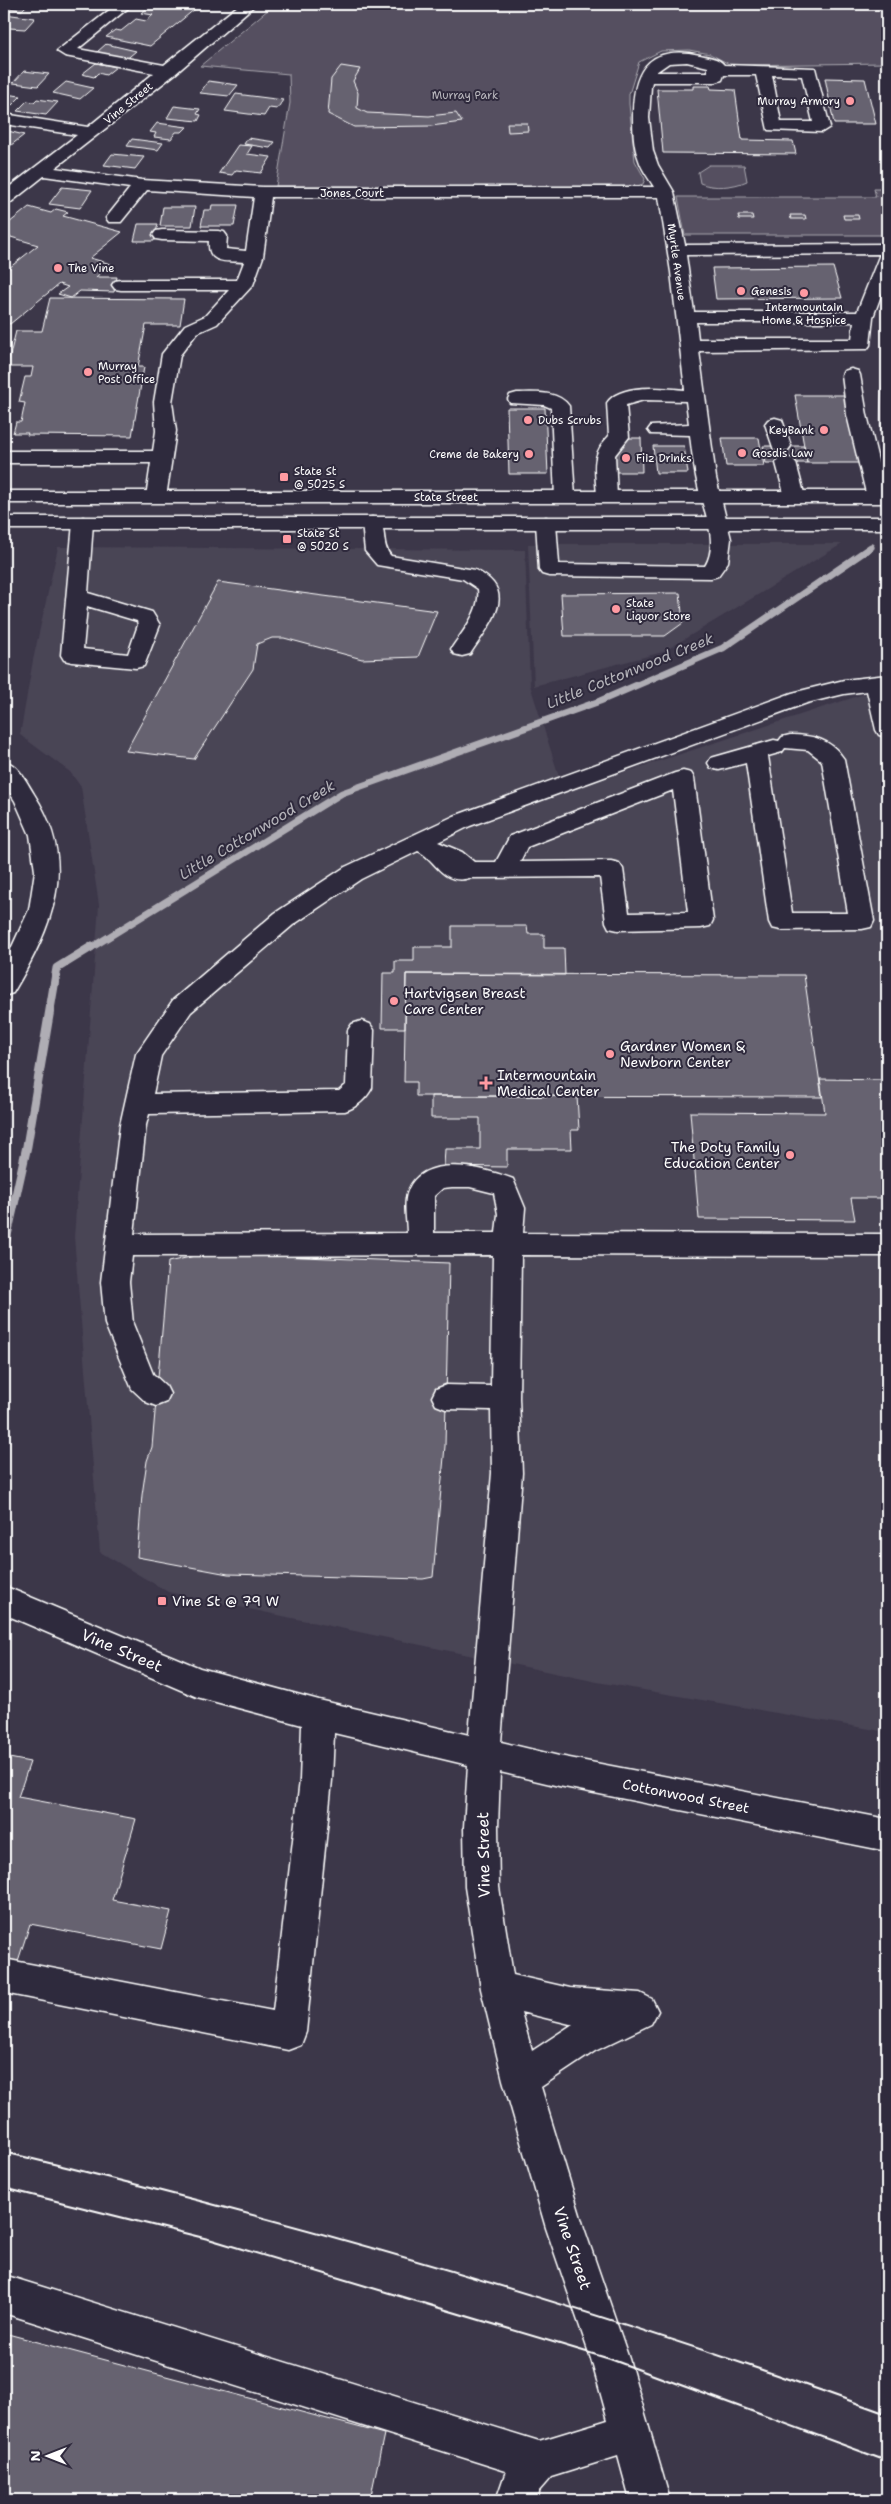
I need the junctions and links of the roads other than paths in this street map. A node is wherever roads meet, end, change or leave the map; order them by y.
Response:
1 (126, 4) edge
2 (249, 4) edge
3 (169, 70) junction
4 (763, 70) junction
5 (4, 119) edge
6 (91, 132) junction
7 (40, 171) junction
8 (142, 185) junction
9 (263, 192) junction
10 (666, 192) junction
11 (4, 199) edge
12 (116, 218) dead end
13 (162, 235) dead end
14 (887, 249) edge
15 (676, 250) junction
16 (254, 256) junction
17 (887, 257) edge
18 (121, 285) dead end
19 (244, 285) junction
20 (684, 317) junction
21 (864, 317) junction
22 (688, 345) junction
23 (851, 375) dead end
24 (695, 396) junction
25 (517, 399) dead end
26 (656, 410) dead end
27 (775, 424) dead end
28 (700, 429) junction
29 (162, 456) junction
30 (4, 457) edge
31 (4, 497) edge
32 (156, 497) junction
33 (565, 497) junction
34 (607, 497) junction
35 (711, 497) junction
36 (795, 497) junction
37 (882, 497) edge
38 (4, 523) edge
39 (83, 523) junction
40 (372, 523) junction
41 (546, 523) junction
42 (717, 523) junction
43 (887, 523) edge
44 (77, 596) dead end
45 (462, 649) dead end
46 (882, 683) edge
47 (766, 710) junction
48 (887, 730) edge
49 (790, 742) junction
50 (756, 752) junction
51 (719, 763) dead end
52 (4, 768) edge
53 (429, 848) junction
54 (504, 870) junction
55 (4, 987) edge
56 (361, 1030) dead end
57 (138, 1104) junction
58 (421, 1244) junction
59 (507, 1244) junction
60 (119, 1245) junction
61 (887, 1245) edge
62 (156, 1394) dead end
63 (446, 1397) dead end
64 (505, 1398) junction
65 (6, 1602) edge
66 (319, 1715) junction
67 (485, 1753) junction
68 (887, 1835) edge
69 (4, 1976) edge
70 (498, 1989) junction
71 (521, 2080) junction
72 (4, 2294) edge
73 (630, 2433) junction
74 (539, 2461) junction
75 (516, 2500) edge
76 (650, 2500) edge

1 - 3 street
2 - 3 street, Vine Street
3 - 6 street, Vine Street
4 - 4 street, Myrtle Avenue
4 - 10 street, Myrtle Avenue
5 - 6 street
6 - 7 street, Vine Street
7 - 8 street, Jones Court
7 - 11 street, Vine Street
8 - 9 street, Jones Court
8 - 12 street
9 - 10 street, Jones Court
9 - 16 street
10 - 15 street, Myrtle Avenue
13 - 16 street
14 - 15 street
15 - 20 street, Myrtle Avenue
16 - 19 street
17 - 21 street
18 - 19 street
19 - 29 street
20 - 21 street
20 - 22 street, Myrtle Avenue
21 - 22 street
22 - 24 street, Myrtle Avenue
23 - 37 street
24 - 28 street, Myrtle Avenue
24 - 34 street
25 - 33 street
26 - 28 street
27 - 36 street
28 - 35 street, Myrtle Avenue
29 - 30 street
29 - 32 street
31 - 32 street, State Street
32 - 33 street, State Street
33 - 34 street, State Street
34 - 35 street, State Street
35 - 36 street, State Street
35 - 42 street, Myrtle Avenue
36 - 37 street, State Street
38 - 39 street, State Street
39 - 40 street, State Street
39 - 44 street
40 - 41 street, State Street
40 - 45 street
41 - 42 street, State Street
41 - 42 street, Myrtle Avenue
42 - 43 street, State Street
46 - 47 street
46 - 48 street
47 - 49 street
47 - 53 street
49 - 50 street
49 - 50 street
50 - 51 street
52 - 55 street
53 - 54 street
53 - 57 street
54 - 54 street
56 - 57 street
57 - 60 street
58 - 59 street
58 - 59 street
58 - 60 street
59 - 61 street
59 - 64 street
60 - 62 street
63 - 64 street
64 - 67 street
65 - 66 street, Vine Street
66 - 67 street, Vine Street
66 - 69 street
67 - 68 street, Cottonwood Street
67 - 70 street, Vine Street
70 - 71 street, Vine Street
70 - 71 street
71 - 73 street, Vine Street
72 - 74 street
73 - 74 street
73 - 76 street, Vine Street
74 - 75 street

